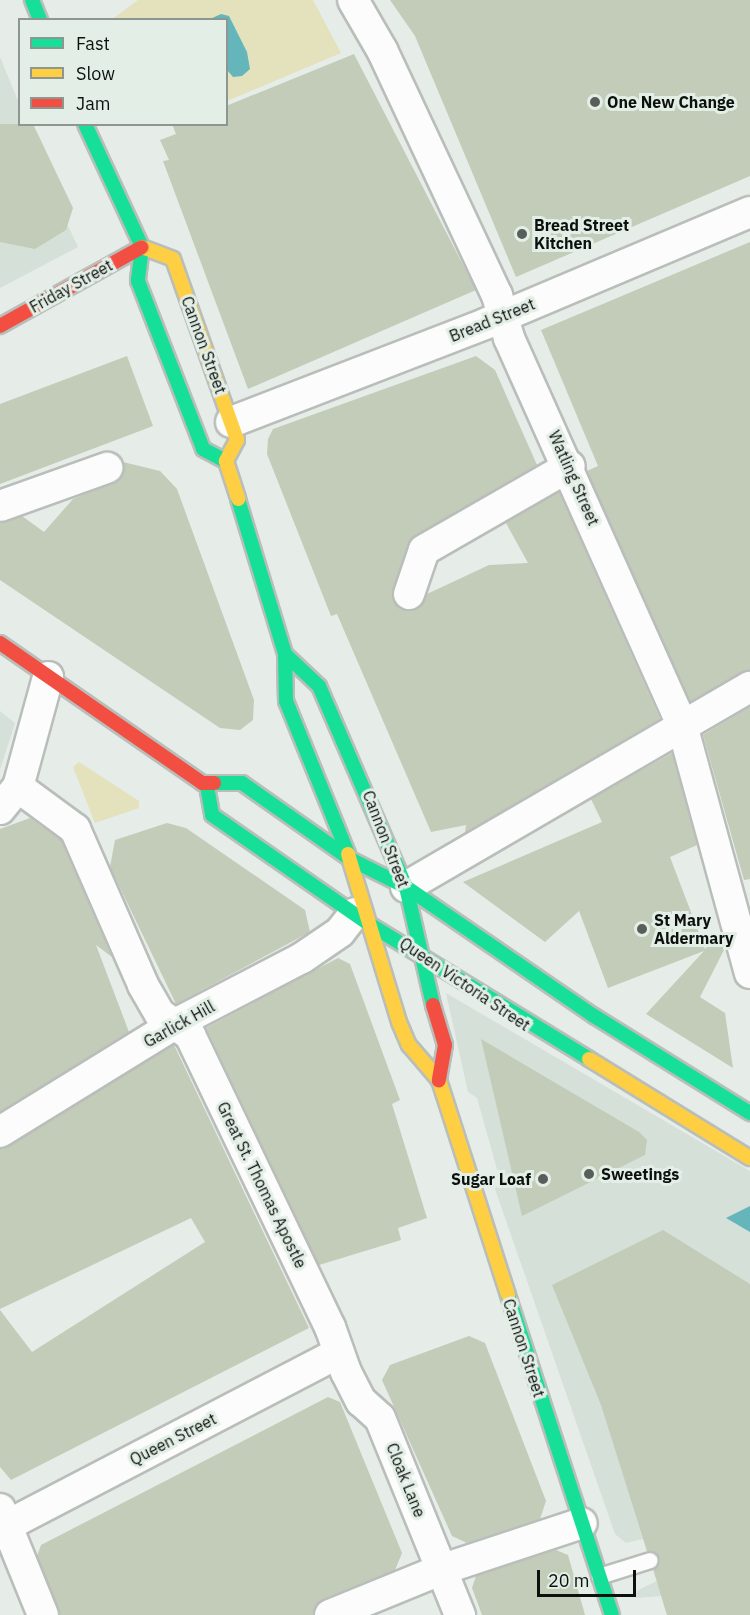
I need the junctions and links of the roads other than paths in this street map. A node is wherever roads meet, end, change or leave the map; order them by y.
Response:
1 (32, 0) edge
2 (353, 0) edge
3 (39, 18) edge
4 (86, 126) edge
5 (750, 212) edge
6 (142, 246) junction
7 (504, 316) junction
8 (0, 326) edge
9 (231, 422) junction
10 (226, 461) junction
11 (570, 466) junction
12 (107, 468) dead end
13 (0, 506) edge
14 (409, 594) dead end
15 (0, 643) edge
16 (285, 654) junction
17 (48, 677) junction
18 (750, 687) edge
19 (682, 725) junction
20 (207, 786) junction
21 (9, 798) edge
22 (350, 859) junction
23 (406, 887) junction
24 (362, 919) junction
25 (416, 948) junction
26 (750, 973) edge
27 (175, 1024) junction
28 (439, 1080) junction
29 (750, 1113) edge
30 (0, 1132) edge
31 (750, 1158) edge
32 (338, 1353) junction
33 (4, 1517) edge
34 (582, 1523) junction
35 (650, 1560) dead end
36 (443, 1569) junction
37 (599, 1576) junction
38 (44, 1615) edge
39 (330, 1615) edge
40 (460, 1615) edge
41 (612, 1615) edge

1 - 3 street
2 - 7 street, Watling Street
4 - 6 street
5 - 7 street, Bread Street
6 - 8 street, Friday Street
6 - 9 street, Cannon Street
6 - 10 street
7 - 9 street, Bread Street
7 - 11 street, Watling Street
9 - 10 street, Cannon Street
10 - 16 street, Cannon Street
11 - 14 street
11 - 19 street, Watling Street
12 - 13 street
15 - 17 street
16 - 22 street, Cannon Street
16 - 23 street, Cannon Street
17 - 20 street
17 - 21 street
18 - 19 street
19 - 23 street
19 - 26 street, Watling Street
20 - 22 street
20 - 24 street, Queen Victoria Street
21 - 27 street, Great St. Thomas Apostle
22 - 23 street
22 - 24 street, Cannon Street
23 - 25 street, Cannon Street
23 - 29 street
24 - 25 street, Queen Victoria Street
24 - 27 street, Garlick Hill
24 - 28 street, Cannon Street
25 - 28 street, Cannon Street
25 - 31 street, Queen Victoria Street
27 - 30 street, Garlick Hill
27 - 32 street, Great St. Thomas Apostle
28 - 34 street, Cannon Street
32 - 33 street, Queen Street
32 - 36 street, Cloak Lane
33 - 38 street
34 - 36 street
34 - 37 street, Cannon Street
35 - 37 lane
36 - 39 street
36 - 40 street, Cloak Lane
37 - 41 street, Cannon Street

